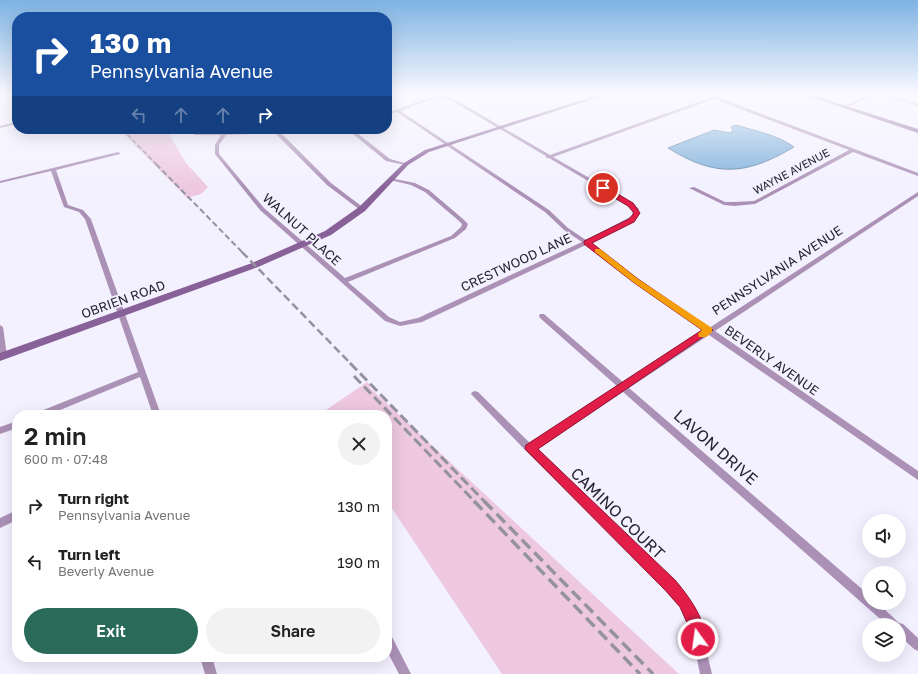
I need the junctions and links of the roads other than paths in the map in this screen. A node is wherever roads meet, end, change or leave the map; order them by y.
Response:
1 (421, 125) edge
2 (496, 125) edge
3 (504, 125) edge
4 (635, 125) edge
5 (788, 125) edge
6 (902, 125) edge
7 (499, 127) junction
8 (918, 131) edge
9 (195, 134) dead end
10 (224, 134) joint
11 (279, 134) edge
12 (355, 134) edge
13 (449, 144) junction
14 (853, 150) junction
15 (118, 153) dead end
16 (548, 157) junction
17 (406, 164) junction
18 (53, 169) junction
19 (918, 175) edge
20 (392, 179) junction
21 (0, 182) edge
22 (692, 188) dead end
23 (918, 194) edge
24 (362, 209) junction
25 (587, 242) junction
26 (302, 245) junction
27 (344, 281) junction
28 (122, 313) junction
29 (542, 316) dead end
30 (400, 324) joint
31 (0, 327) edge
32 (709, 330) junction
33 (1, 357) edge
34 (142, 373) junction
35 (623, 388) junction
36 (475, 394) dead end
37 (51, 410) edge
38 (155, 410) edge
39 (12, 426) edge
40 (0, 431) edge
41 (530, 449) junction
42 (918, 476) edge
43 (12, 517) edge
44 (0, 523) edge
45 (862, 597) edge
46 (877, 610) edge
47 (887, 618) edge
48 (906, 634) edge
49 (918, 645) edge
50 (392, 649) edge
51 (207, 662) edge
52 (211, 674) edge
53 (405, 674) edge
54 (706, 674) edge

1 - 13 street, BEVERLY AVENUE
2 - 7 street
3 - 7 street, OBRIEN ROAD
4 - 16 street
5 - 14 street
6 - 8 street
7 - 13 street, OBRIEN ROAD
7 - 16 street
9 - 10 street
10 - 26 street, WALNUT PLACE
11 - 24 street
12 - 17 street
13 - 17 street, OBRIEN ROAD
13 - 25 street, BEVERLY AVENUE
14 - 19 street
14 - 22 street, WAYNE AVENUE
15 - 18 street
16 - 25 street, CRESTWOOD LANE
17 - 20 street, OBRIEN ROAD
18 - 21 street
18 - 28 street
20 - 24 street, OBRIEN ROAD
20 - 27 street
23 - 32 street, PENNSYLVANIA AVENUE
24 - 26 street, OBRIEN ROAD
25 - 30 street, CRESTWOOD LANE
25 - 32 street, BEVERLY AVENUE
26 - 27 street, WALNUT PLACE
26 - 28 street, OBRIEN ROAD
27 - 30 street, WALNUT PLACE
28 - 33 street, OBRIEN ROAD
28 - 34 street
29 - 35 street, LAVON DRIVE
31 - 33 street
32 - 35 street, PENNSYLVANIA AVENUE
32 - 42 street, BEVERLY AVENUE
34 - 37 street
34 - 38 street
35 - 41 street, PENNSYLVANIA AVENUE
35 - 45 street, LAVON DRIVE
36 - 41 street, CAMINO COURT
39 - 40 street
41 - 54 street, CAMINO COURT
43 - 44 street
46 - 47 street, LAVON DRIVE
48 - 49 street
50 - 53 street
51 - 52 street

